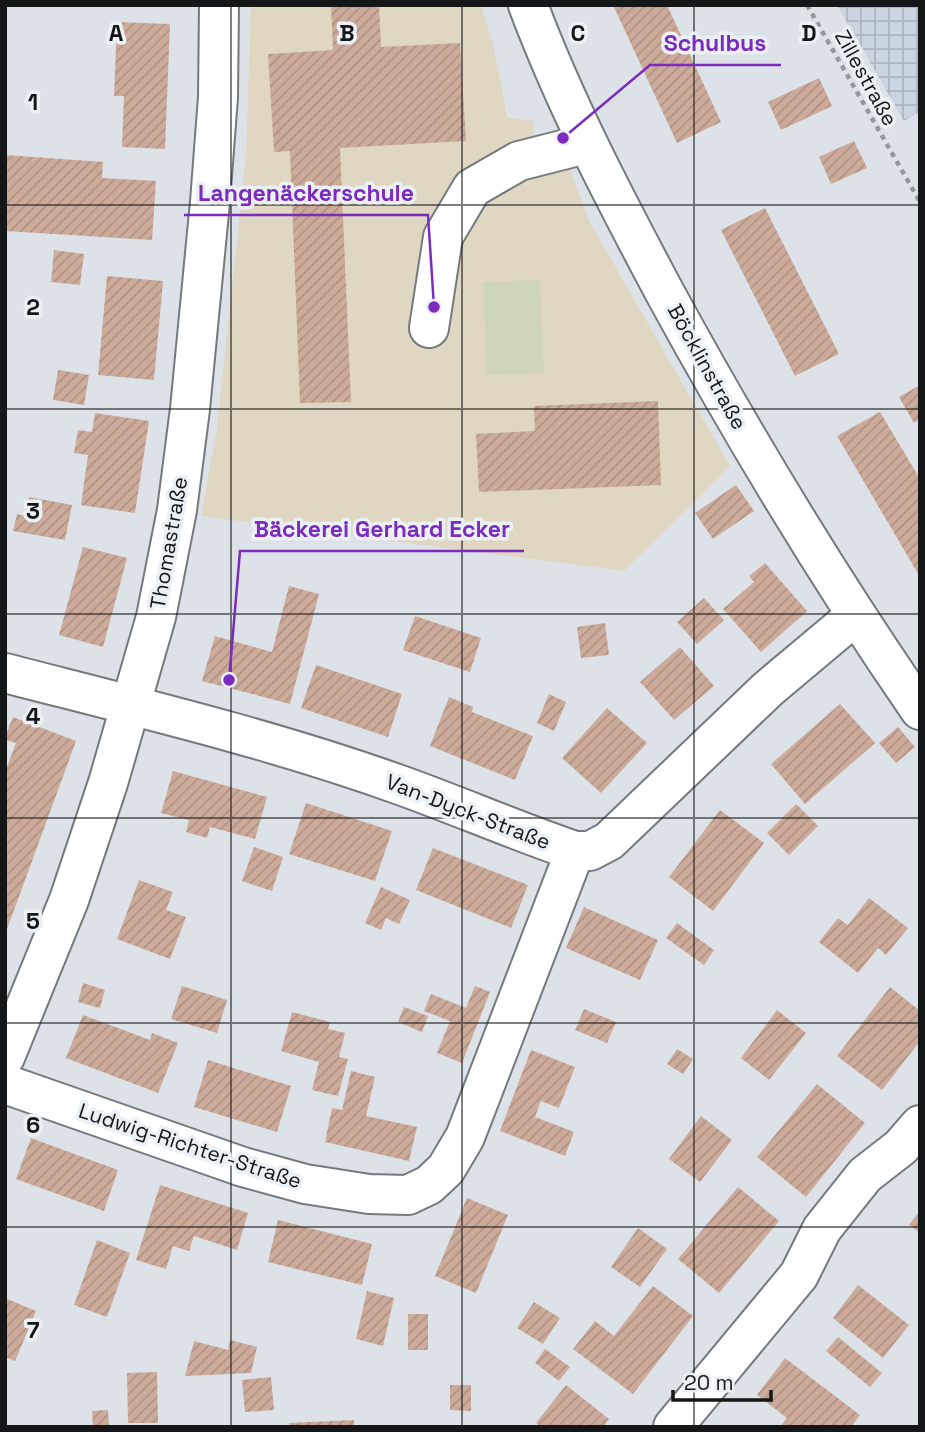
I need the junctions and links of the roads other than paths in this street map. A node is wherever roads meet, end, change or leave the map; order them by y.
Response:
1 (219, 5) edge
2 (527, 5) edge
3 (586, 144) junction
4 (429, 328) dead end
5 (855, 616) junction
6 (5, 673) edge
7 (132, 705) junction
8 (920, 710) edge
9 (575, 852) junction
10 (5, 1057) edge
11 (5, 1084) edge
12 (920, 1125) edge
13 (673, 1427) edge

1 - 7 street, Thomastraße
2 - 3 street, Böcklinstraße
3 - 4 street
3 - 5 street, Böcklinstraße
5 - 8 street, Böcklinstraße
5 - 9 street, Van-Dyck-Straße
6 - 7 street, Van-Dyck-Straße
7 - 9 street, Van-Dyck-Straße
7 - 10 street, Thomastraße
9 - 11 street, Ludwig-Richter-Straße
12 - 13 street

